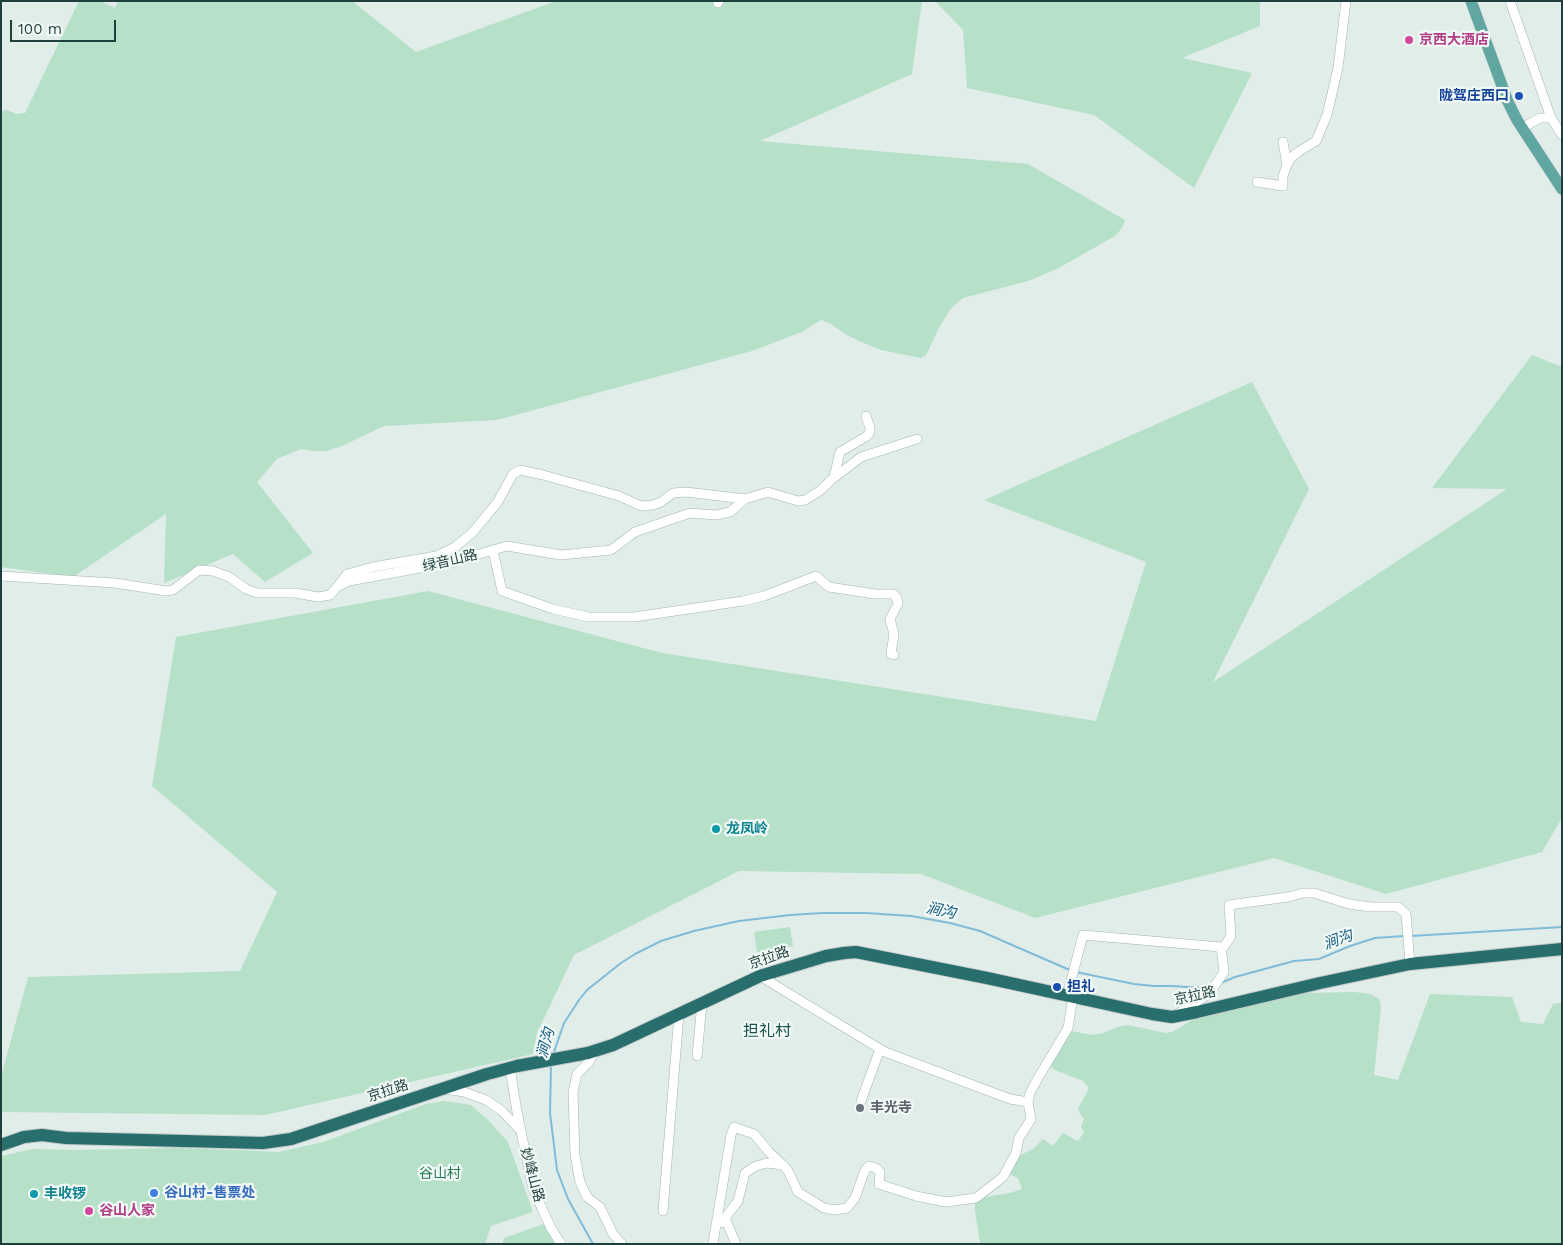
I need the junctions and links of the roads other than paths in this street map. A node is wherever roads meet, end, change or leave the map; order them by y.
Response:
1 (1346, 1) edge
2 (1471, 1) edge
3 (1510, 1) edge
4 (1551, 118) junction
5 (1522, 128) junction
6 (1562, 134) edge
7 (1283, 142) dead end
8 (1288, 165) junction
9 (1257, 182) dead end
10 (1562, 188) edge
11 (866, 416) dead end
12 (917, 439) dead end
13 (834, 477) junction
14 (746, 500) junction
15 (493, 550) junction
16 (1, 576) edge
17 (337, 587) junction
18 (894, 655) dead end
19 (1562, 949) edge
20 (1221, 951) junction
21 (1410, 964) junction
22 (760, 976) junction
23 (1070, 996) junction
24 (702, 1003) junction
25 (679, 1014) junction
26 (1172, 1016) junction
27 (880, 1049) junction
28 (595, 1051) junction
29 (698, 1056) dead end
30 (514, 1067) junction
31 (442, 1089) junction
32 (861, 1101) dead end
33 (1028, 1102) junction
34 (521, 1130) junction
35 (1, 1145) edge
36 (783, 1165) junction
37 (663, 1211) dead end
38 (725, 1218) junction
39 (713, 1243) edge
40 (561, 1244) edge
41 (622, 1244) edge
42 (736, 1244) edge

1 - 8 street
2 - 5 main road
3 - 4 street
4 - 5 street
4 - 6 street
5 - 10 main road
7 - 8 street
8 - 9 street
11 - 13 street
12 - 13 street
13 - 14 street
14 - 15 street
14 - 17 street
15 - 17 street, 绿音山路
15 - 18 street, 绿音山路
16 - 17 street, 绿音山路
19 - 21 highway, 京拉路
20 - 21 street
20 - 23 street
20 - 26 street
21 - 26 highway, 京拉路
22 - 23 highway, 京拉路
22 - 24 highway, 京拉路
22 - 27 street
23 - 26 highway, 京拉路
23 - 33 street
24 - 25 highway, 京拉路
24 - 29 street
25 - 28 highway, 京拉路
25 - 37 street
27 - 32 street
27 - 33 street
28 - 30 highway, 京拉路
28 - 41 street
30 - 31 highway, 京拉路
30 - 34 street, 妙峰山路
31 - 34 street, 妙峰山路
31 - 35 highway, 京拉路
33 - 36 street
34 - 40 street, 妙峰山路
36 - 38 street
36 - 39 street
38 - 39 street
38 - 42 street

